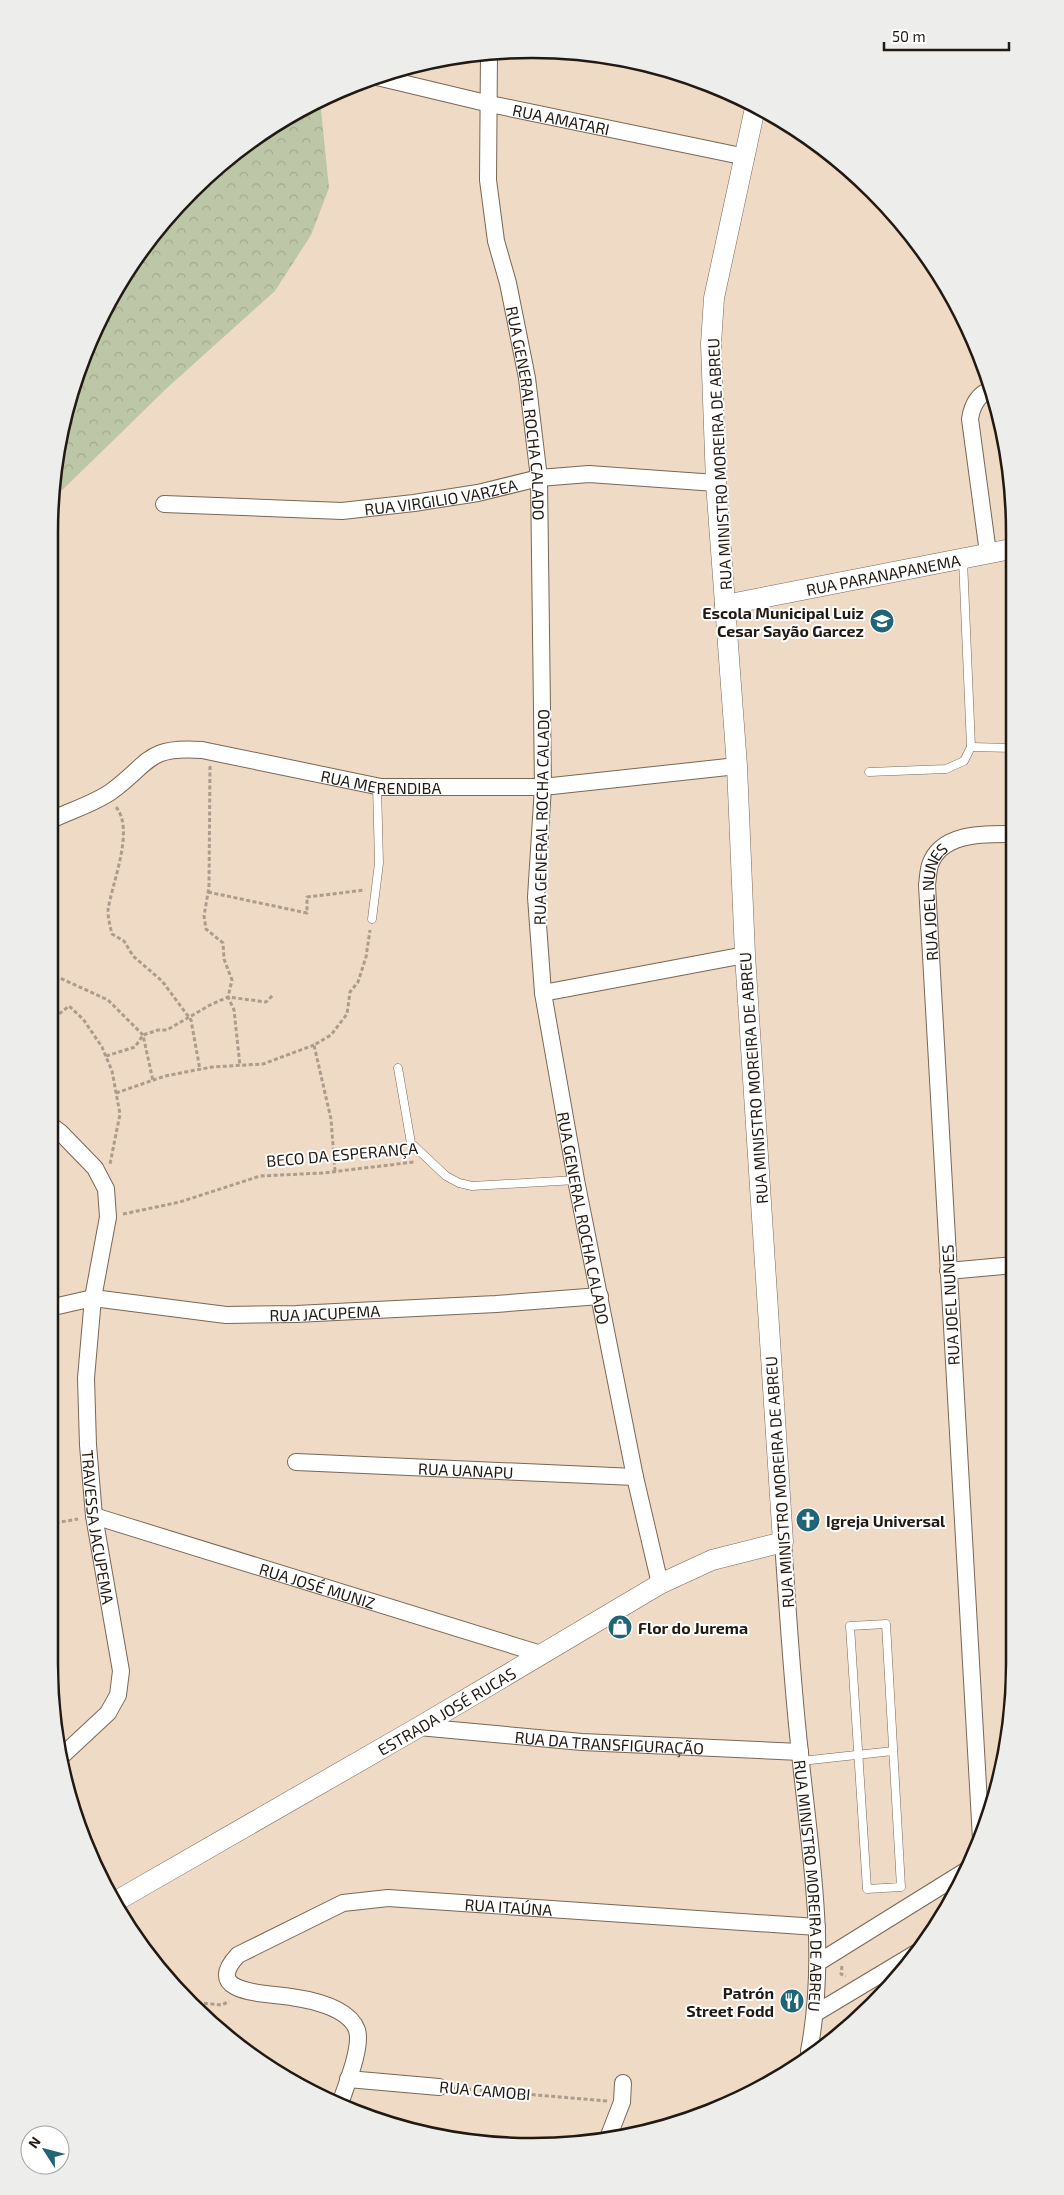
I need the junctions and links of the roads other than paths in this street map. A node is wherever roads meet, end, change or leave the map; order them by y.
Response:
1 (489, 60) edge
2 (391, 79) edge
3 (490, 104) junction
4 (754, 113) edge
5 (746, 157) junction
6 (985, 393) edge
7 (539, 478) junction
8 (716, 483) junction
9 (164, 504) dead end
10 (1006, 550) edge
11 (988, 554) junction
12 (963, 558) junction
13 (726, 605) junction
14 (971, 747) junction
15 (1006, 748) edge
16 (737, 766) junction
17 (868, 772) dead end
18 (377, 786) junction
19 (543, 787) junction
20 (57, 817) edge
21 (1006, 834) edge
22 (372, 919) road end
23 (746, 955) junction
24 (544, 992) junction
25 (398, 1068) dead end
26 (57, 1130) edge
27 (576, 1180) junction
28 (1006, 1266) edge
29 (948, 1271) junction
30 (600, 1296) junction
31 (93, 1298) junction
32 (57, 1306) edge
33 (296, 1462) dead end
34 (635, 1477) junction
35 (94, 1516) junction
36 (783, 1542) junction
37 (660, 1584) junction
38 (541, 1654) junction
39 (419, 1727) junction
40 (893, 1751) junction
41 (66, 1752) edge
42 (858, 1755) junction
43 (800, 1756) junction
44 (980, 1819) edge
45 (956, 1877) edge
46 (120, 1899) edge
47 (817, 1927) junction
48 (909, 1951) edge
49 (819, 1962) junction
50 (816, 2012) junction
51 (810, 2048) edge
52 (348, 2079) junction
53 (622, 2083) dead end
54 (439, 2086) road end
55 (342, 2098) edge
56 (611, 2130) edge

1 - 3 street, RUA GENERAL ROCHA CALADO
2 - 3 street, RUA AMATARI
3 - 5 street, RUA AMATARI
3 - 7 street, RUA GENERAL ROCHA CALADO
4 - 5 street, RUA MINISTRO MOREIRA DE ABREU
5 - 8 street, RUA MINISTRO MOREIRA DE ABREU
6 - 11 street
7 - 8 street, RUA VIRGILIO VARZEA
7 - 9 street, RUA VIRGILIO VARZEA
7 - 19 street, RUA GENERAL ROCHA CALADO
8 - 13 street, RUA MINISTRO MOREIRA DE ABREU
10 - 11 street, RUA PARANAPANEMA
11 - 12 street, RUA PARANAPANEMA
12 - 13 street, RUA PARANAPANEMA
12 - 14 lane
13 - 16 street, RUA MINISTRO MOREIRA DE ABREU
14 - 15 lane
14 - 17 lane
16 - 19 street, RUA MERENDIBA
16 - 23 street, RUA MINISTRO MOREIRA DE ABREU
18 - 19 street, RUA MERENDIBA
18 - 20 street, RUA MERENDIBA
18 - 22 lane
19 - 24 street, RUA GENERAL ROCHA CALADO
21 - 29 street, RUA JOEL NUNES
23 - 24 street
23 - 36 street, RUA MINISTRO MOREIRA DE ABREU
24 - 27 street, RUA GENERAL ROCHA CALADO
25 - 27 lane, BECO DA ESPERANÇA
26 - 31 street, TRAVESSA JACUPEMA
27 - 30 street, RUA GENERAL ROCHA CALADO
28 - 29 street
29 - 44 street, RUA JOEL NUNES
30 - 31 street, RUA JACUPEMA
30 - 34 street, RUA GENERAL ROCHA CALADO
31 - 32 street, RUA JACUPEMA
31 - 35 street, TRAVESSA JACUPEMA
33 - 34 street, RUA UANAPU
34 - 37 street, RUA GENERAL ROCHA CALADO
35 - 38 street, RUA JOSÉ MUNIZ
35 - 41 street, TRAVESSA JACUPEMA
36 - 37 street, ESTRADA JOSÉ RUCAS
36 - 43 street, RUA MINISTRO MOREIRA DE ABREU
37 - 38 street, ESTRADA JOSÉ RUCAS
38 - 39 street, ESTRADA JOSÉ RUCAS
39 - 43 street, RUA DA TRANSFIGURAÇÃO
39 - 46 street, ESTRADA JOSÉ RUCAS
40 - 42 lane
40 - 42 lane
40 - 42 lane
42 - 43 lane
43 - 47 street, RUA MINISTRO MOREIRA DE ABREU
45 - 49 street
47 - 49 street, RUA MINISTRO MOREIRA DE ABREU
47 - 52 street, RUA ITAÚNA
48 - 50 street
49 - 50 street, RUA MINISTRO MOREIRA DE ABREU
50 - 51 street, RUA MINISTRO MOREIRA DE ABREU
52 - 54 street, RUA CAMOBI
52 - 55 street
53 - 56 street

